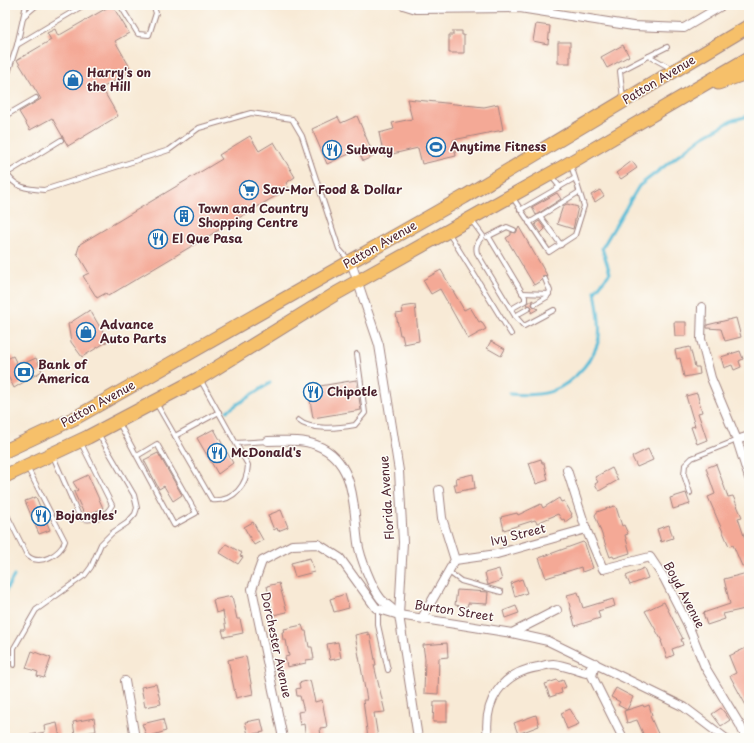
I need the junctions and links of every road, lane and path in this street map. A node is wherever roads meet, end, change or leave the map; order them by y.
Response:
1 (26, 5) edge
2 (38, 5) edge
3 (84, 5) edge
4 (120, 5) edge
5 (153, 5) edge
6 (403, 5) edge
7 (723, 5) edge
8 (514, 7) edge
9 (24, 16) junction
10 (749, 26) edge
11 (18, 45) junction
12 (666, 47) dead end
13 (649, 56) junction
14 (749, 58) edge
15 (674, 71) junction
16 (749, 72) edge
17 (5, 82) edge
18 (686, 95) junction
19 (36, 98) dead end
20 (623, 101) junction
21 (5, 116) edge
22 (61, 140) dead end
23 (570, 162) junction
24 (6, 172) edge
25 (550, 174) junction
26 (575, 178) junction
27 (560, 187) junction
28 (579, 192) junction
29 (511, 196) junction
30 (520, 210) junction
31 (540, 216) junction
32 (470, 219) junction
33 (529, 223) junction
34 (514, 230) dead end
35 (448, 232) junction
36 (483, 236) junction
37 (489, 237) junction
38 (561, 245) junction
39 (351, 262) junction
40 (545, 279) dead end
41 (359, 282) junction
42 (522, 292) junction
43 (549, 294) junction
44 (535, 304) dead end
45 (702, 307) dead end
46 (529, 308) dead end
47 (511, 309) junction
48 (554, 310) dead end
49 (515, 316) junction
50 (511, 334) dead end
51 (356, 354) dead end
52 (200, 378) junction
53 (155, 401) junction
54 (219, 412) junction
55 (298, 420) dead end
56 (118, 421) junction
57 (97, 432) junction
58 (175, 436) junction
59 (749, 436) edge
60 (80, 440) junction
61 (737, 440) junction
62 (268, 441) joint
63 (236, 443) junction
64 (5, 451) edge
65 (52, 454) junction
66 (137, 456) junction
67 (26, 466) junction
68 (567, 470) dead end
69 (5, 476) edge
70 (749, 478) edge
71 (439, 490) dead end
72 (690, 493) dead end
73 (5, 505) edge
74 (586, 529) junction
75 (454, 560) junction
76 (448, 572) junction
77 (501, 592) dead end
78 (378, 609) junction
79 (557, 610) dead end
80 (399, 614) junction
81 (422, 618) junction
82 (512, 633) junction
83 (595, 663) junction
84 (14, 665) dead end
85 (388, 670) dead end
86 (126, 681) dead end
87 (135, 738) edge
88 (283, 738) edge
89 (418, 738) edge
90 (488, 738) edge
91 (623, 738) edge
92 (725, 738) edge
93 (746, 738) edge

1 - 9 lane
2 - 9 lane
3 - 11 lane
4 - 5 lane
6 - 8 street
7 - 8 street
9 - 11 lane
10 - 15 main road, Patton Avenue
11 - 17 lane
12 - 13 lane
13 - 15 lane
13 - 20 lane
14 - 18 main road, Patton Avenue
15 - 20 main road, Patton Avenue
16 - 18 main road, Patton Avenue
18 - 23 main road, Patton Avenue
19 - 21 lane
20 - 39 main road, Patton Avenue
22 - 24 lane
23 - 25 main road, Patton Avenue
23 - 26 lane
24 - 39 lane
25 - 27 lane
25 - 29 main road, Patton Avenue
26 - 27 lane
26 - 28 lane
27 - 30 lane
28 - 31 lane
28 - 38 lane
29 - 30 lane
29 - 32 main road, Patton Avenue
30 - 33 lane
31 - 33 lane
31 - 38 lane
32 - 35 main road, Patton Avenue
32 - 36 lane
33 - 38 lane
34 - 37 lane
35 - 41 main road, Patton Avenue
35 - 50 lane
36 - 37 lane
36 - 47 lane
37 - 42 lane
39 - 41 street, Florida Avenue
39 - 64 main road, Patton Avenue
40 - 43 lane
41 - 52 main road, Patton Avenue
41 - 80 street, Florida Avenue
42 - 43 lane
42 - 47 lane
43 - 44 lane
45 - 61 street
46 - 49 lane
47 - 49 lane
48 - 49 lane
51 - 55 lane
52 - 53 main road, Patton Avenue
52 - 54 lane
53 - 56 main road, Patton Avenue
53 - 58 lane
54 - 58 lane
54 - 63 lane
56 - 57 main road, Patton Avenue
56 - 66 lane
57 - 60 main road, Patton Avenue
57 - 84 lane
58 - 63 lane
59 - 61 street
60 - 65 main road, Patton Avenue
60 - 65 lane
61 - 70 street
61 - 72 lane
62 - 63 lane
62 - 80 street, Burton Street
65 - 67 main road, Patton Avenue
66 - 66 lane
67 - 69 main road, Patton Avenue
67 - 73 lane
68 - 74 street, Boyd Avenue
71 - 75 street
74 - 75 street, Ivy Street
74 - 93 street, Boyd Avenue
75 - 76 street
76 - 77 lane
76 - 81 street
78 - 80 street
78 - 85 lane
78 - 88 street, Dorchester Avenue
79 - 82 street
80 - 81 street, Burton Street
80 - 89 street, Florida Avenue
81 - 82 street, Burton Street
82 - 83 street, Burton Street
83 - 90 street
83 - 91 street
83 - 92 street, Burton Street
86 - 87 street

